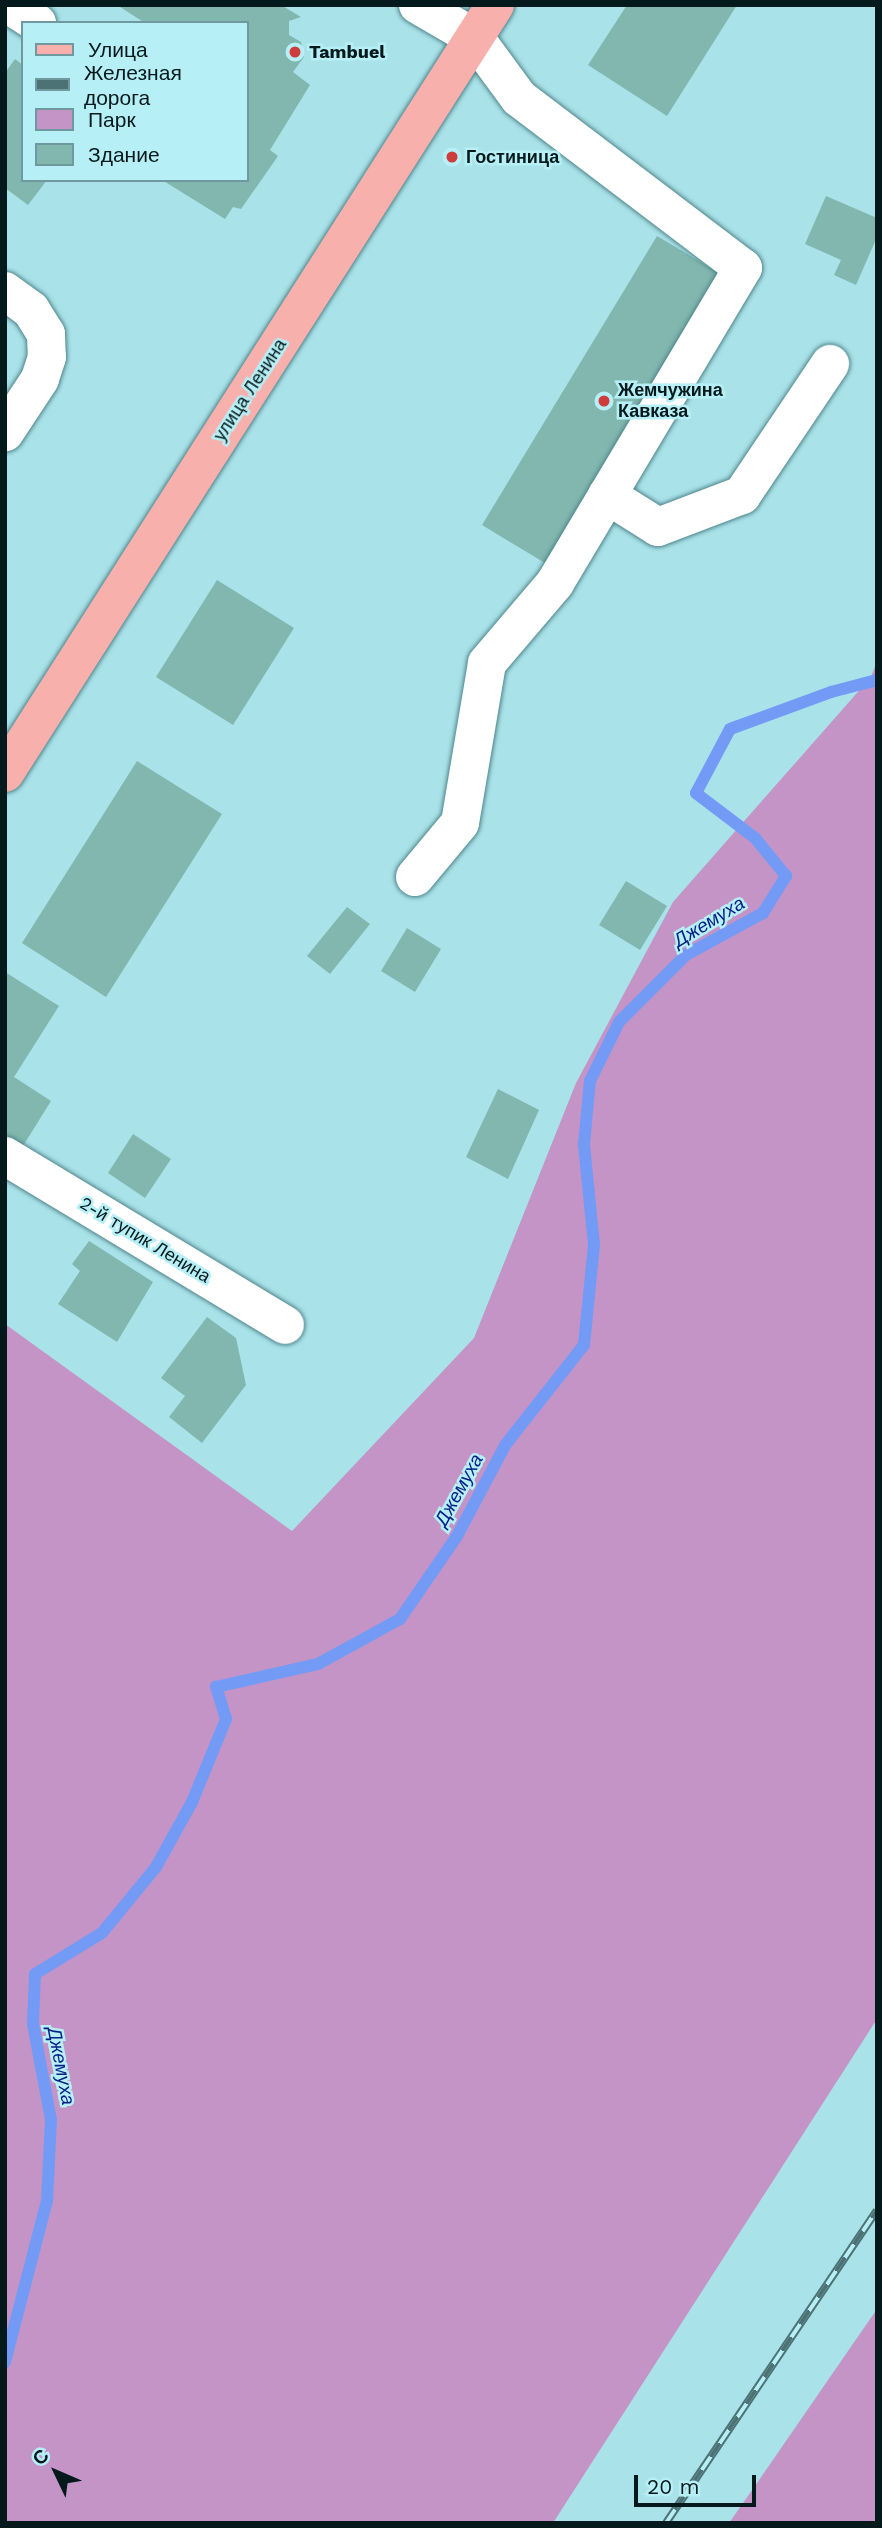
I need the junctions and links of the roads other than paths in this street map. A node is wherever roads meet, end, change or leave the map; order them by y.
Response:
1 (22, 5) edge
2 (418, 5) edge
3 (495, 5) edge
4 (34, 21) edge
5 (475, 38) junction
6 (5, 291) edge
7 (830, 364) dead end
8 (5, 432) edge
9 (607, 495) junction
10 (5, 773) edge
11 (415, 877) dead end
12 (5, 1156) edge
13 (285, 1325) dead end

1 - 4 street
2 - 5 street
3 - 5 main road, улица Ленина
5 - 9 street
5 - 10 main road, улица Ленина
6 - 8 street
7 - 9 street
9 - 11 street
12 - 13 street, 2-й тупик Ленина

